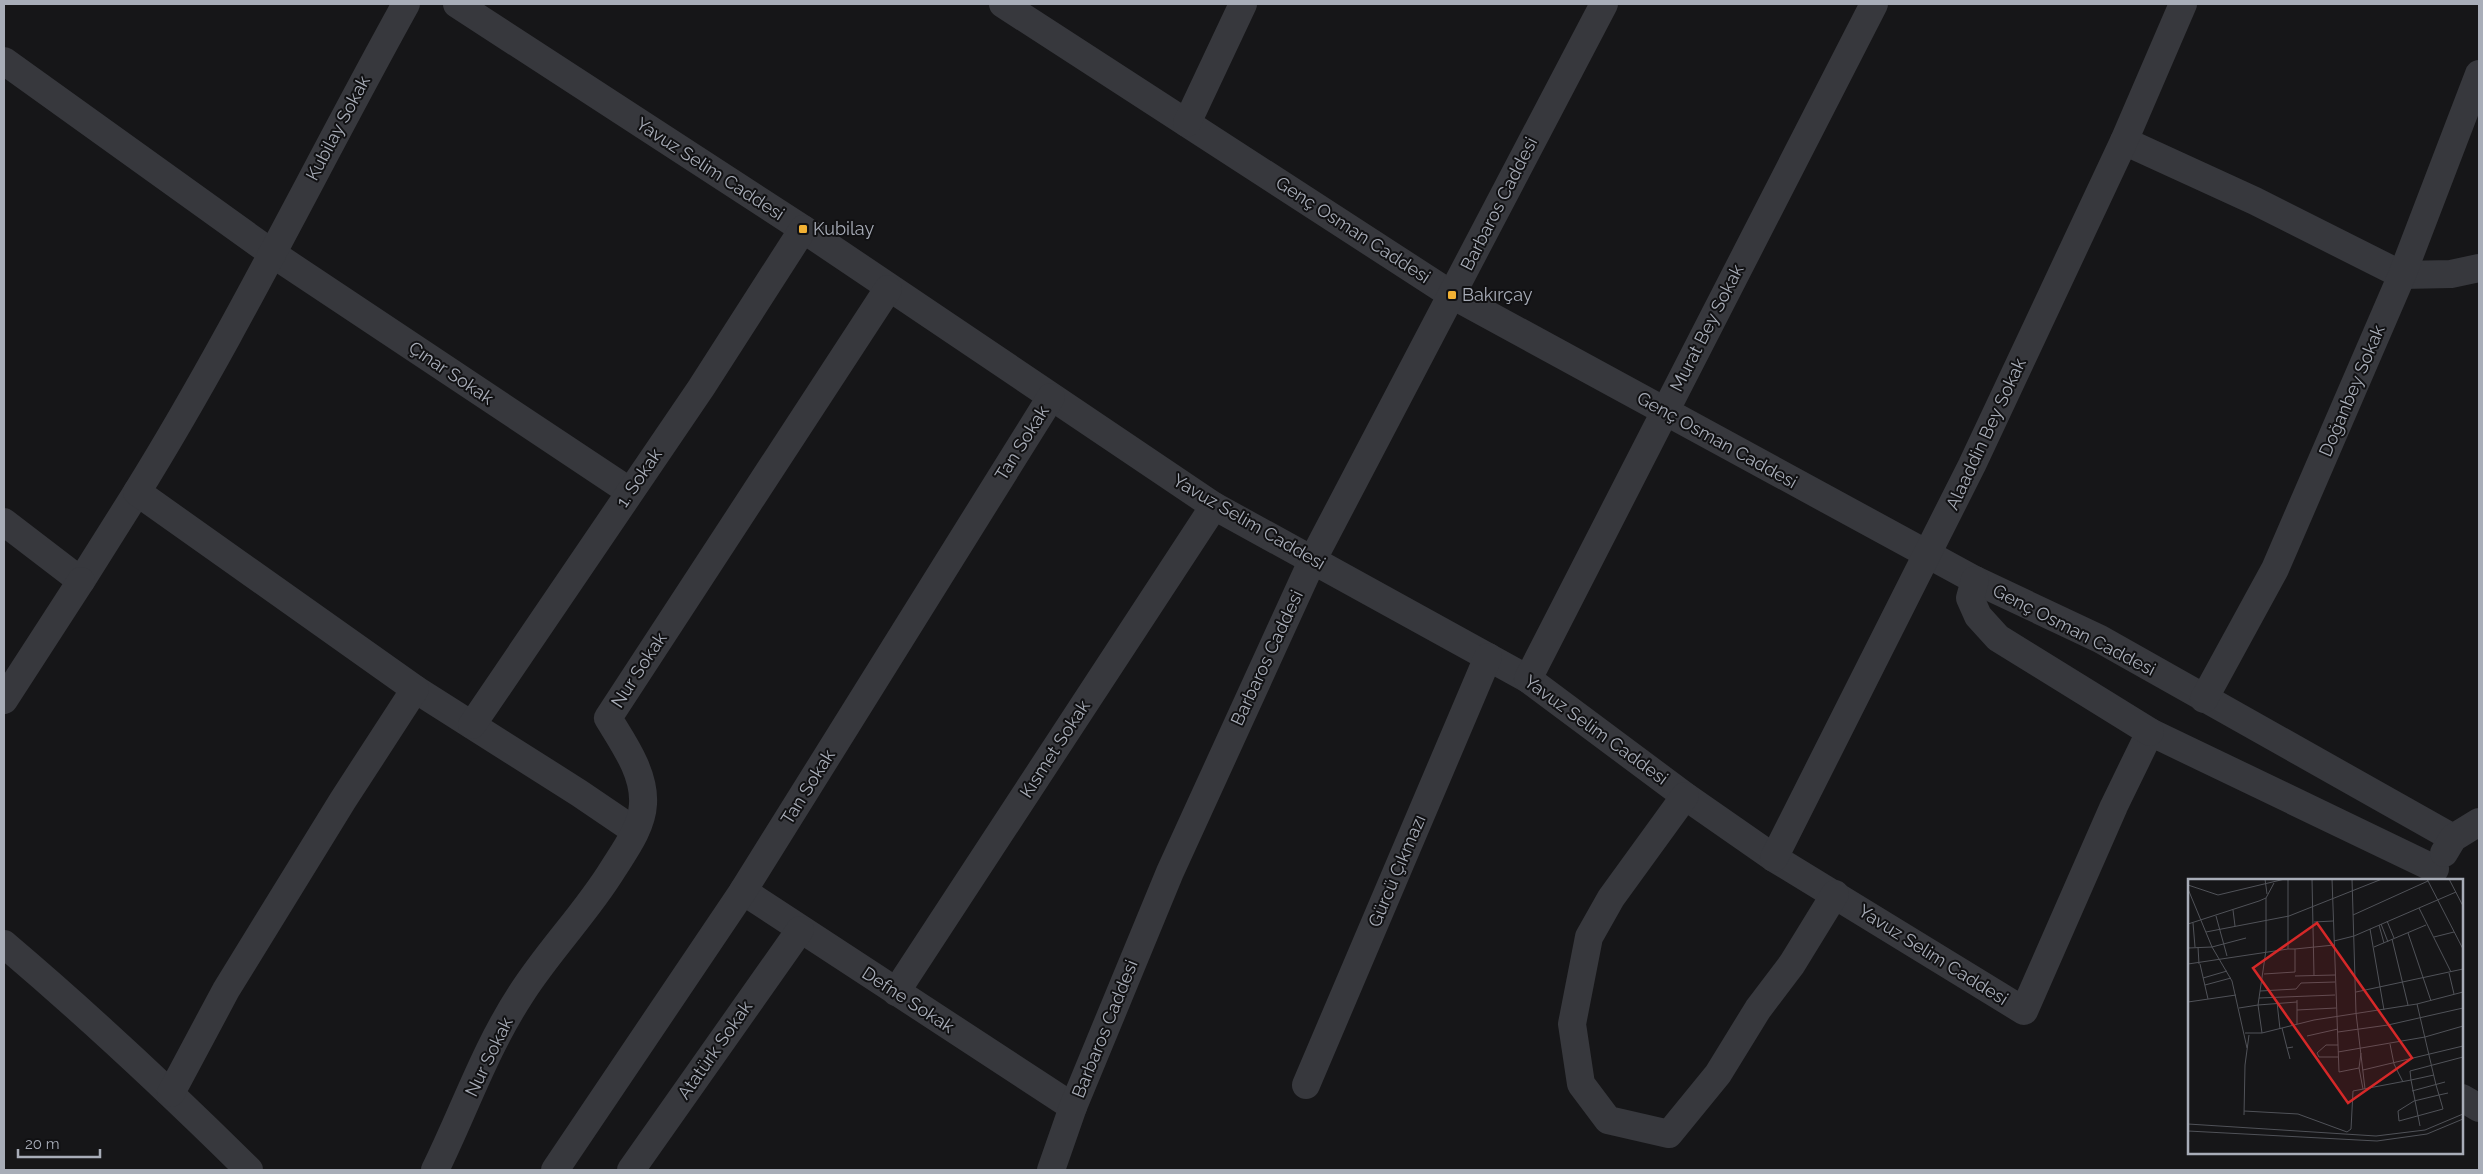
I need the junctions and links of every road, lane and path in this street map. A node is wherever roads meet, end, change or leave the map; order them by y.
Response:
1 (406, 4) edge
2 (457, 4) edge
3 (1003, 4) edge
4 (1243, 4) edge
5 (1604, 4) edge
6 (1874, 4) edge
7 (2183, 4) edge
8 (4, 61) edge
9 (2479, 74) edge
10 (1187, 123) junction
11 (2124, 140) junction
12 (803, 230) junction
13 (273, 254) junction
14 (2479, 268) edge
15 (2402, 275) junction
16 (888, 289) junction
17 (1452, 294) junction
18 (1051, 397) junction
19 (1664, 411) junction
20 (629, 491) junction
21 (137, 492) junction
22 (1214, 506) junction
23 (4, 522) edge
24 (1928, 556) junction
25 (1313, 559) junction
26 (1975, 580) junction
27 (81, 581) junction
28 (1488, 656) junction
29 (1528, 679) junction
30 (415, 689) junction
31 (2204, 699) junction
32 (4, 700) edge
33 (472, 725) junction
34 (2150, 732) junction
35 (1685, 796) junction
36 (2479, 822) edge
37 (635, 831) junction
38 (2453, 838) junction
39 (1774, 858) junction
40 (2432, 875) edge
41 (743, 891) junction
42 (1835, 894) junction
43 (800, 930) junction
44 (4, 944) edge
45 (896, 992) junction
46 (1306, 1086) dead end
47 (171, 1093) junction
48 (2463, 1099) edge
49 (1073, 1107) junction
50 (2479, 1108) edge
51 (249, 1170) edge
52 (435, 1170) edge
53 (555, 1170) edge
54 (632, 1170) edge
55 (1052, 1170) edge

1 - 13 street, Kubilay Sokak
2 - 12 street, Yavuz Selim Caddesi
3 - 10 street, Genç Osman Caddesi
4 - 10 street
5 - 17 street, Barbaros Caddesi
6 - 19 street, Murat Bey Sokak
7 - 11 street, Alaaddin Bey Sokak
8 - 13 street, Çınar Sokak
9 - 15 street, Doğanbey Sokak
10 - 17 street, Genç Osman Caddesi
11 - 15 street
11 - 24 street, Alaaddin Bey Sokak
12 - 16 street, Yavuz Selim Caddesi
12 - 20 street, 1. Sokak
13 - 20 street, Çınar Sokak
13 - 21 street, Kubilay Sokak
14 - 15 street
15 - 31 street, Doğanbey Sokak
16 - 18 street, Yavuz Selim Caddesi
16 - 37 street, Nur Sokak
17 - 19 street, Genç Osman Caddesi
17 - 25 street, Barbaros Caddesi
18 - 22 street, Yavuz Selim Caddesi
18 - 41 street, Tan Sokak
19 - 24 street, Genç Osman Caddesi
19 - 29 street, Murat Bey Sokak
20 - 33 street, 1. Sokak
21 - 27 street, Kubilay Sokak
21 - 30 street
22 - 25 street, Yavuz Selim Caddesi
22 - 45 street, Kısmet Sokak
23 - 27 street
24 - 26 street, Genç Osman Caddesi
24 - 39 street, Alaaddin Bey Sokak
25 - 28 street, Yavuz Selim Caddesi
25 - 49 street, Barbaros Caddesi
26 - 31 street, Genç Osman Caddesi
26 - 34 street
27 - 32 street, Kubilay Sokak
28 - 29 street, Yavuz Selim Caddesi
28 - 46 street, Gürcü Çıkmazı
29 - 35 street, Yavuz Selim Caddesi
30 - 33 street
30 - 47 street
31 - 38 street, Genç Osman Caddesi
33 - 37 street
34 - 40 street
34 - 42 street, Yavuz Selim Caddesi
35 - 39 street, Yavuz Selim Caddesi
35 - 42 street
36 - 38 street
37 - 52 street, Nur Sokak
38 - 40 street
39 - 42 street, Yavuz Selim Caddesi
41 - 43 street, Defne Sokak
41 - 53 street, Tan Sokak
43 - 45 street, Defne Sokak
43 - 54 street, Atatürk Sokak
44 - 47 street
45 - 49 street, Defne Sokak
47 - 51 street
48 - 50 street
49 - 55 street, Barbaros Caddesi

